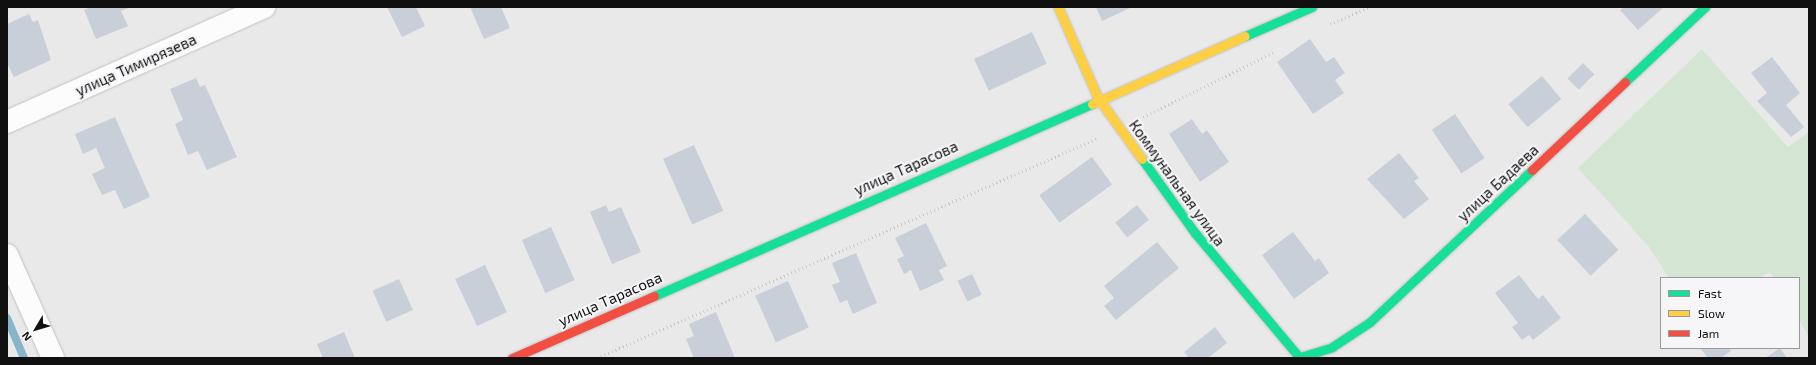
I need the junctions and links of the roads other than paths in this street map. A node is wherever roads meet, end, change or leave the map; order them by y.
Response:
1 (264, 7) edge
2 (1058, 7) edge
3 (1312, 7) edge
4 (1705, 7) edge
5 (1098, 98) junction
6 (7, 122) edge
7 (7, 256) edge
8 (53, 358) edge
9 (512, 358) edge
10 (1299, 358) edge

1 - 6 street, улица Тимирязева
2 - 5 street, Коммунальная улица
3 - 5 street, улица Тарасова
4 - 10 street, улица Бадаева
5 - 9 street, улица Тарасова
5 - 10 street, Коммунальная улица
7 - 8 street

